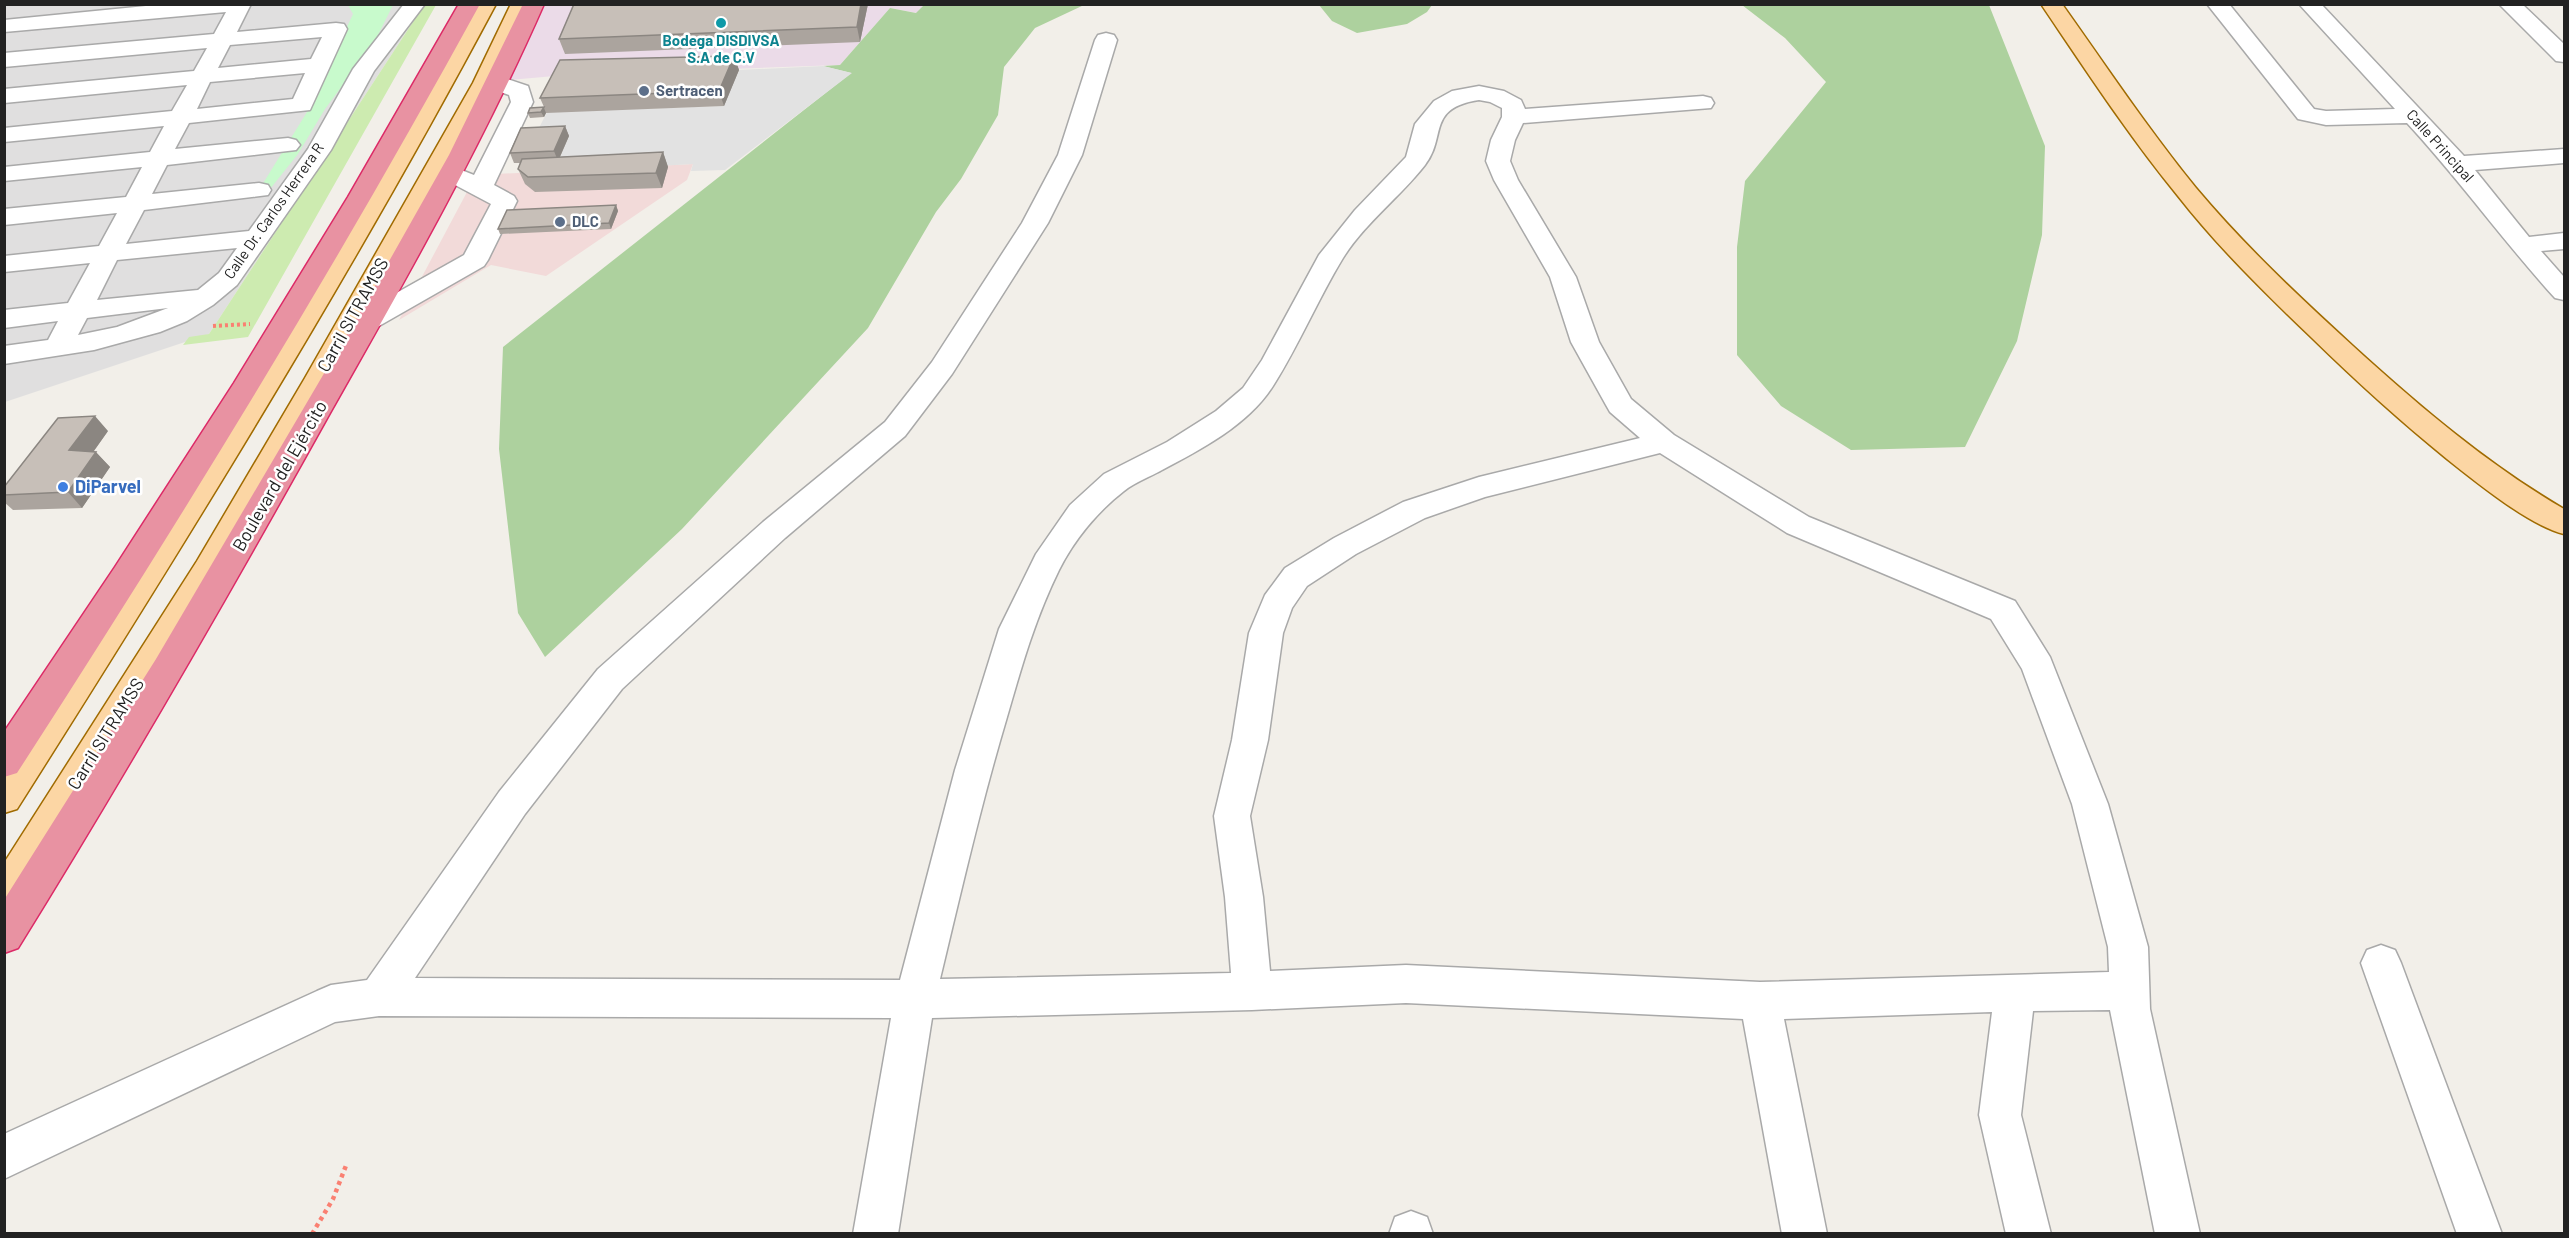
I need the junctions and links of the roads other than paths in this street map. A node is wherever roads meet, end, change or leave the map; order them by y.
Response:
1 (53, 4) edge
2 (240, 4) edge
3 (416, 4) edge
4 (470, 4) edge
5 (486, 4) edge
6 (522, 4) edge
7 (534, 4) edge
8 (2051, 4) edge
9 (2217, 4) edge
10 (2309, 4) edge
11 (2510, 4) edge
12 (40, 22) junction
13 (4, 26) edge
14 (222, 40) junction
15 (1106, 40) dead end
16 (2565, 56) edge
17 (8, 63) edge
18 (320, 65) junction
19 (202, 77) junction
20 (498, 83) junction
21 (4, 96) edge
22 (1703, 103) dead end
23 (2412, 116) junction
24 (181, 117) junction
25 (1514, 117) junction
26 (4, 135) edge
27 (288, 145) dead end
28 (2565, 156) edge
29 (159, 158) junction
30 (2458, 164) junction
31 (450, 173) junction
32 (4, 174) edge
33 (480, 188) junction
34 (259, 190) dead end
35 (135, 203) junction
36 (4, 217) edge
37 (257, 238) junction
38 (2565, 241) edge
39 (2522, 246) junction
40 (108, 254) junction
41 (4, 264) edge
42 (371, 284) junction
43 (326, 286) junction
44 (2565, 292) edge
45 (210, 296) junction
46 (78, 310) junction
47 (4, 319) edge
48 (369, 320) junction
49 (58, 347) junction
50 (4, 356) edge
51 (319, 378) junction
52 (269, 380) junction
53 (1664, 442) junction
54 (2565, 523) edge
55 (4, 762) edge
56 (4, 798) edge
57 (4, 897) edge
58 (4, 935) edge
59 (2381, 963) dead end
60 (1252, 991) junction
61 (2130, 991) junction
62 (2014, 992) junction
63 (379, 997) junction
64 (915, 999) junction
65 (1760, 1001) junction
66 (4, 1157) edge
67 (875, 1233) edge
68 (1805, 1233) edge
69 (2030, 1233) edge
70 (2178, 1233) edge
71 (2480, 1233) edge

1 - 12 street
2 - 12 street
2 - 14 street
3 - 37 street, Calle Dr. Carlos Herrera R
4 - 55 highway
5 - 43 main road, Carril SITRAMSS
6 - 42 main road, Carril SITRAMSS
7 - 20 highway, Boulevard del Ejército
8 - 54 main road
9 - 23 street
10 - 23 street, Calle Principal
11 - 16 street
12 - 13 street
12 - 17 street
14 - 17 street
14 - 18 street
14 - 19 street
15 - 63 street
18 - 19 street
18 - 24 street
19 - 21 street
19 - 24 street
20 - 31 highway, Boulevard del Ejército
20 - 33 street
22 - 25 street
23 - 30 street, Calle Principal
24 - 26 street
24 - 29 street
25 - 53 street
25 - 64 street
27 - 29 street
28 - 30 street
29 - 32 street
29 - 35 street
30 - 39 street, Calle Principal
31 - 33 street
31 - 48 highway, Boulevard del Ejército
33 - 48 street
34 - 35 street
35 - 36 street
35 - 40 street
37 - 40 street
37 - 45 street, Calle Dr. Carlos Herrera R
38 - 39 street
39 - 44 street, Calle Principal
40 - 41 street
40 - 46 street
42 - 43 main road
42 - 51 main road, Carril SITRAMSS
43 - 52 main road, Carril SITRAMSS
45 - 46 street
45 - 49 street, Calle Dr. Carlos Herrera R
46 - 47 street
46 - 49 street
48 - 58 highway, Boulevard del Ejército
49 - 50 street, Calle Dr. Carlos Herrera R
51 - 52 main road
51 - 57 main road, Carril SITRAMSS
52 - 56 main road, Carril SITRAMSS
53 - 60 street
53 - 61 street
59 - 71 street
60 - 64 street
60 - 65 street
61 - 62 street
61 - 70 street
62 - 65 street
62 - 69 street
63 - 64 street
63 - 66 street
64 - 67 street
65 - 68 street

